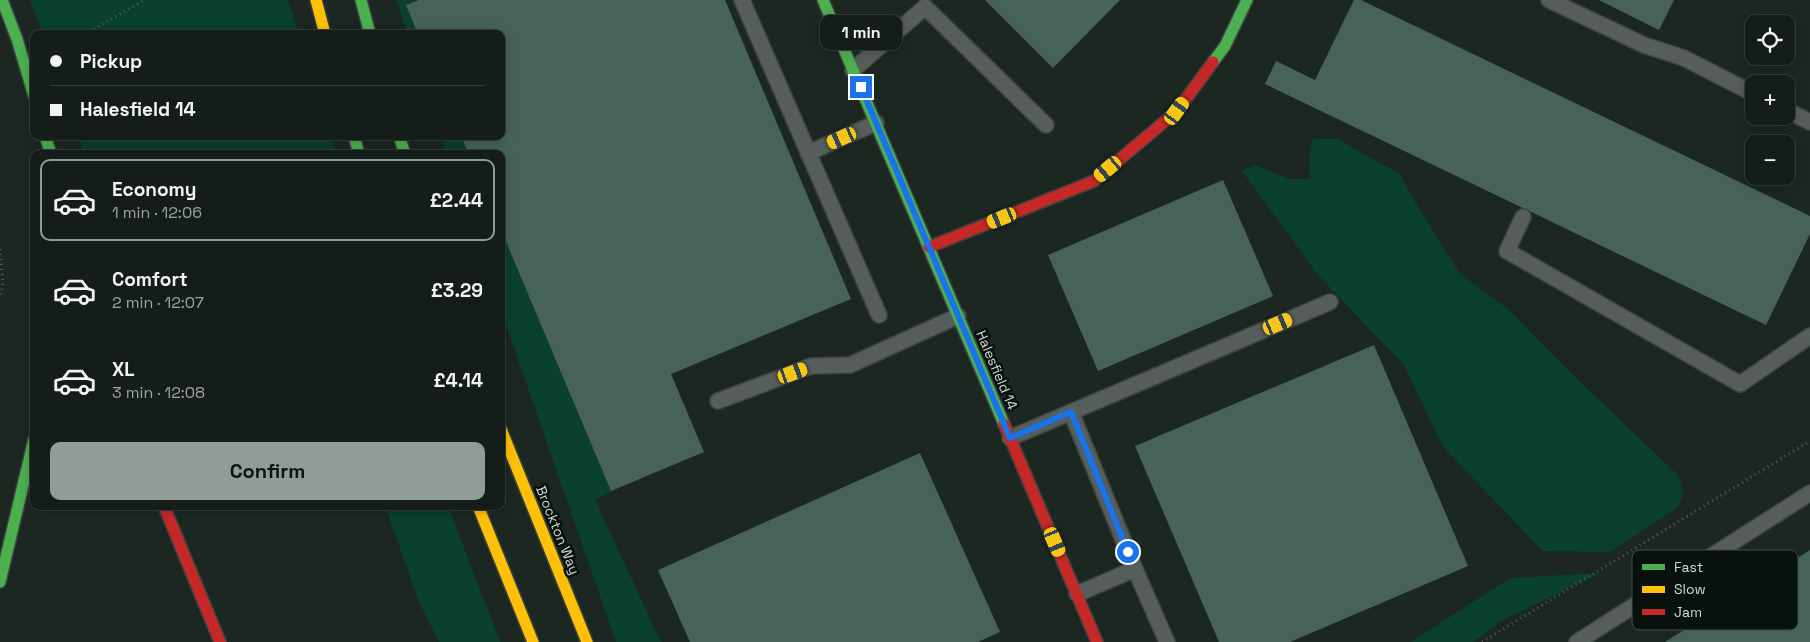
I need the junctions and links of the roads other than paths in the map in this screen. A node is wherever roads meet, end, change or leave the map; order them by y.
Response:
1 (2, 0) edge
2 (316, 0) edge
3 (361, 0) edge
4 (742, 0) edge
5 (824, 0) edge
6 (1247, 0) edge
7 (1549, 0) edge
8 (324, 30) edge
9 (369, 30) edge
10 (853, 70) junction
11 (30, 83) edge
12 (1745, 89) edge
13 (1795, 114) edge
14 (1810, 122) edge
15 (876, 123) junction
16 (1046, 125) dead end
17 (808, 153) junction
18 (1523, 217) dead end
19 (929, 247) junction
20 (1330, 302) dead end
21 (879, 315) dead end
22 (958, 316) junction
23 (1810, 336) edge
24 (718, 401) dead end
25 (1071, 412) junction
26 (1010, 438) junction
27 (505, 440) edge
28 (30, 456) edge
29 (1810, 493) edge
30 (166, 510) edge
31 (480, 510) edge
32 (1721, 550) edge
33 (1135, 569) junction
34 (0, 582) edge
35 (1077, 594) junction
36 (1632, 607) edge
37 (220, 642) edge
38 (533, 642) edge
39 (587, 642) edge
40 (1098, 642) edge
41 (1167, 642) edge
42 (1577, 642) edge

1 - 11 main road
2 - 8 main road
3 - 9 main road
4 - 17 lane
5 - 10 main road, Halesfield 14
6 - 19 main road
7 - 12 lane
10 - 15 main road, Halesfield 14
10 - 16 lane
13 - 14 lane
15 - 17 lane
15 - 19 main road, Halesfield 14
17 - 21 lane
18 - 23 lane
19 - 22 main road, Halesfield 14
20 - 25 lane
22 - 24 lane
22 - 26 main road, Halesfield 14
25 - 26 lane
25 - 33 lane
26 - 35 main road, Halesfield 14
27 - 39 main road, Brockton Way
28 - 34 main road
29 - 32 lane
30 - 37 main road
31 - 38 main road
33 - 35 lane
33 - 41 lane
35 - 40 main road, Halesfield 14
36 - 42 lane

